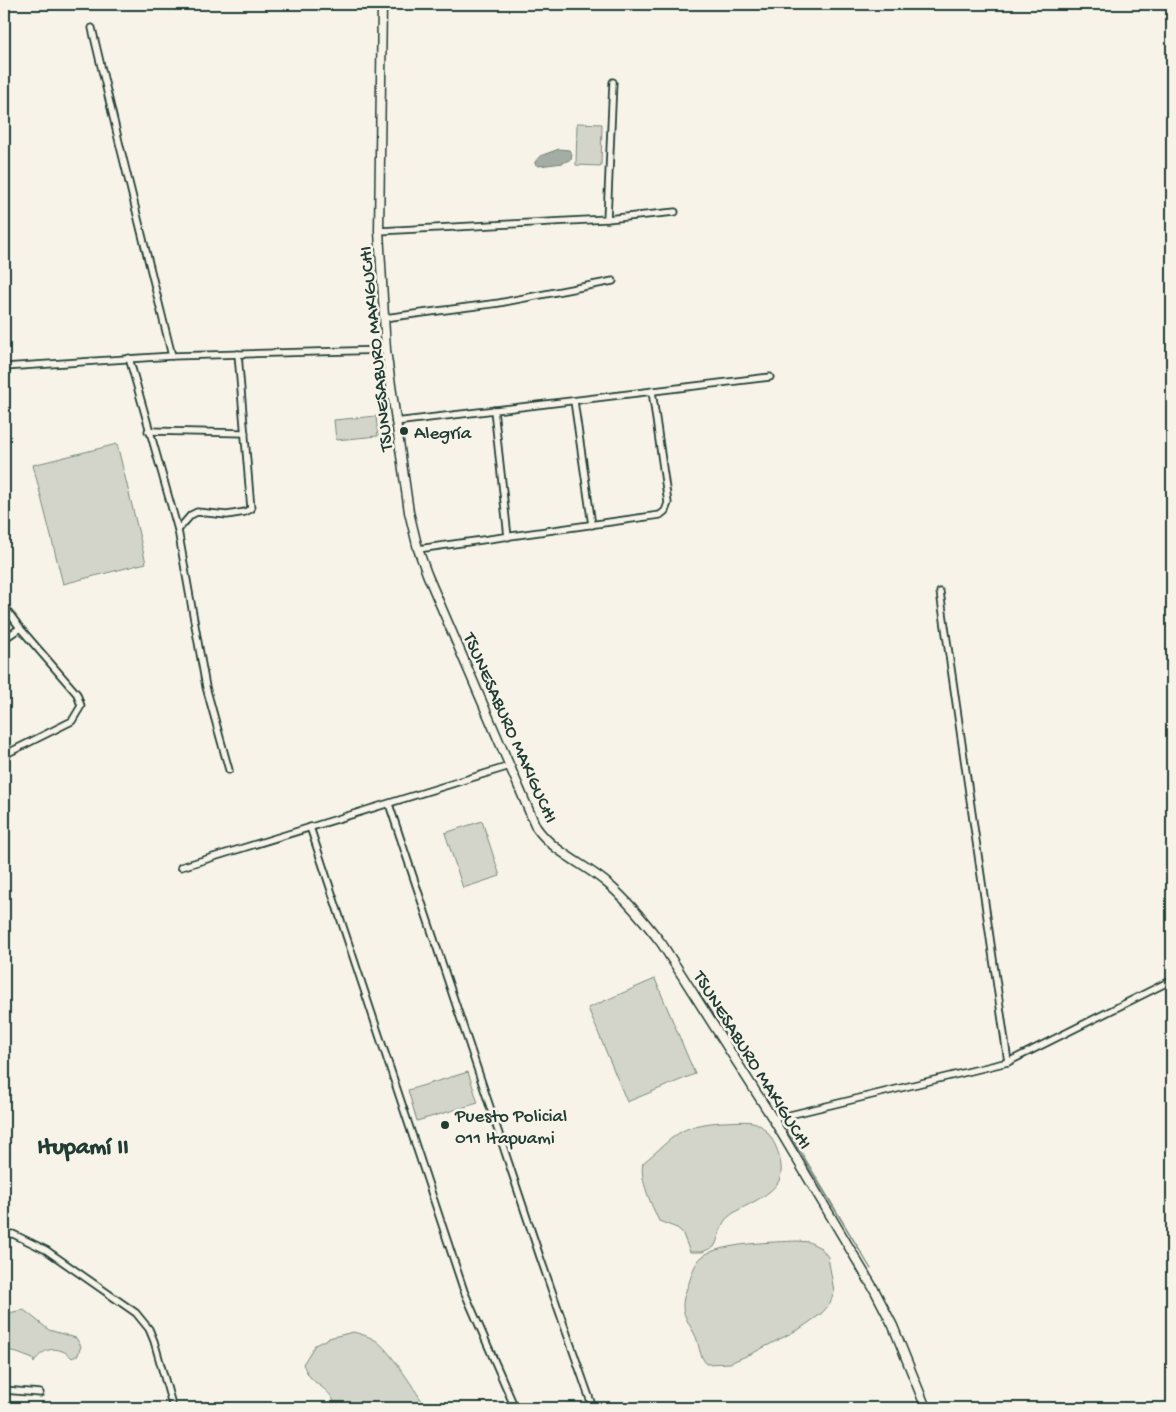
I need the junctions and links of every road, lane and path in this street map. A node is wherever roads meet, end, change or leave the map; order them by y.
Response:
1 (382, 4) edge
2 (92, 28) dead end
3 (613, 82) dead end
4 (675, 212) dead end
5 (607, 220) junction
6 (379, 231) junction
7 (613, 281) dead end
8 (384, 318) junction
9 (386, 350) junction
10 (238, 354) junction
11 (172, 356) junction
12 (129, 358) junction
13 (4, 367) edge
14 (770, 377) dead end
15 (652, 391) junction
16 (574, 401) junction
17 (494, 410) junction
18 (395, 422) junction
19 (148, 431) junction
20 (245, 433) junction
21 (592, 525) junction
22 (178, 530) junction
23 (508, 537) junction
24 (418, 549) junction
25 (940, 592) dead end
26 (4, 606) edge
27 (20, 628) junction
28 (4, 639) edge
29 (4, 755) edge
30 (510, 766) junction
31 (229, 770) dead end
32 (388, 804) junction
33 (310, 827) junction
34 (181, 867) dead end
35 (1172, 980) edge
36 (1008, 1062) junction
37 (773, 1119) junction
38 (4, 1234) edge
39 (4, 1390) edge
40 (40, 1393) dead end
41 (173, 1408) edge
42 (514, 1408) edge
43 (593, 1408) edge
44 (926, 1408) edge

1 - 6 street, TSUNESABURO MAKIGUCHI
2 - 11 street
3 - 5 street
4 - 5 street
5 - 6 street
6 - 8 street, TSUNESABURO MAKIGUCHI
7 - 8 street
8 - 9 street, TSUNESABURO MAKIGUCHI
9 - 10 street
9 - 18 street, TSUNESABURO MAKIGUCHI
10 - 11 street
10 - 20 street
11 - 12 street
12 - 13 street
12 - 19 street
14 - 15 street
15 - 16 street
15 - 21 street
16 - 17 street
16 - 21 street
17 - 18 street
17 - 23 street
18 - 24 street, TSUNESABURO MAKIGUCHI
19 - 20 street
19 - 22 street
20 - 22 street
21 - 23 street
22 - 31 street
23 - 24 street
24 - 30 street, TSUNESABURO MAKIGUCHI
25 - 36 street
26 - 27 street
27 - 28 street
27 - 29 street
30 - 32 street
30 - 37 street, TSUNESABURO MAKIGUCHI
32 - 33 street
32 - 43 street
33 - 34 street
33 - 42 street
35 - 36 street
36 - 37 street
37 - 44 street, TSUNESABURO MAKIGUCHI
38 - 41 street
39 - 40 street

